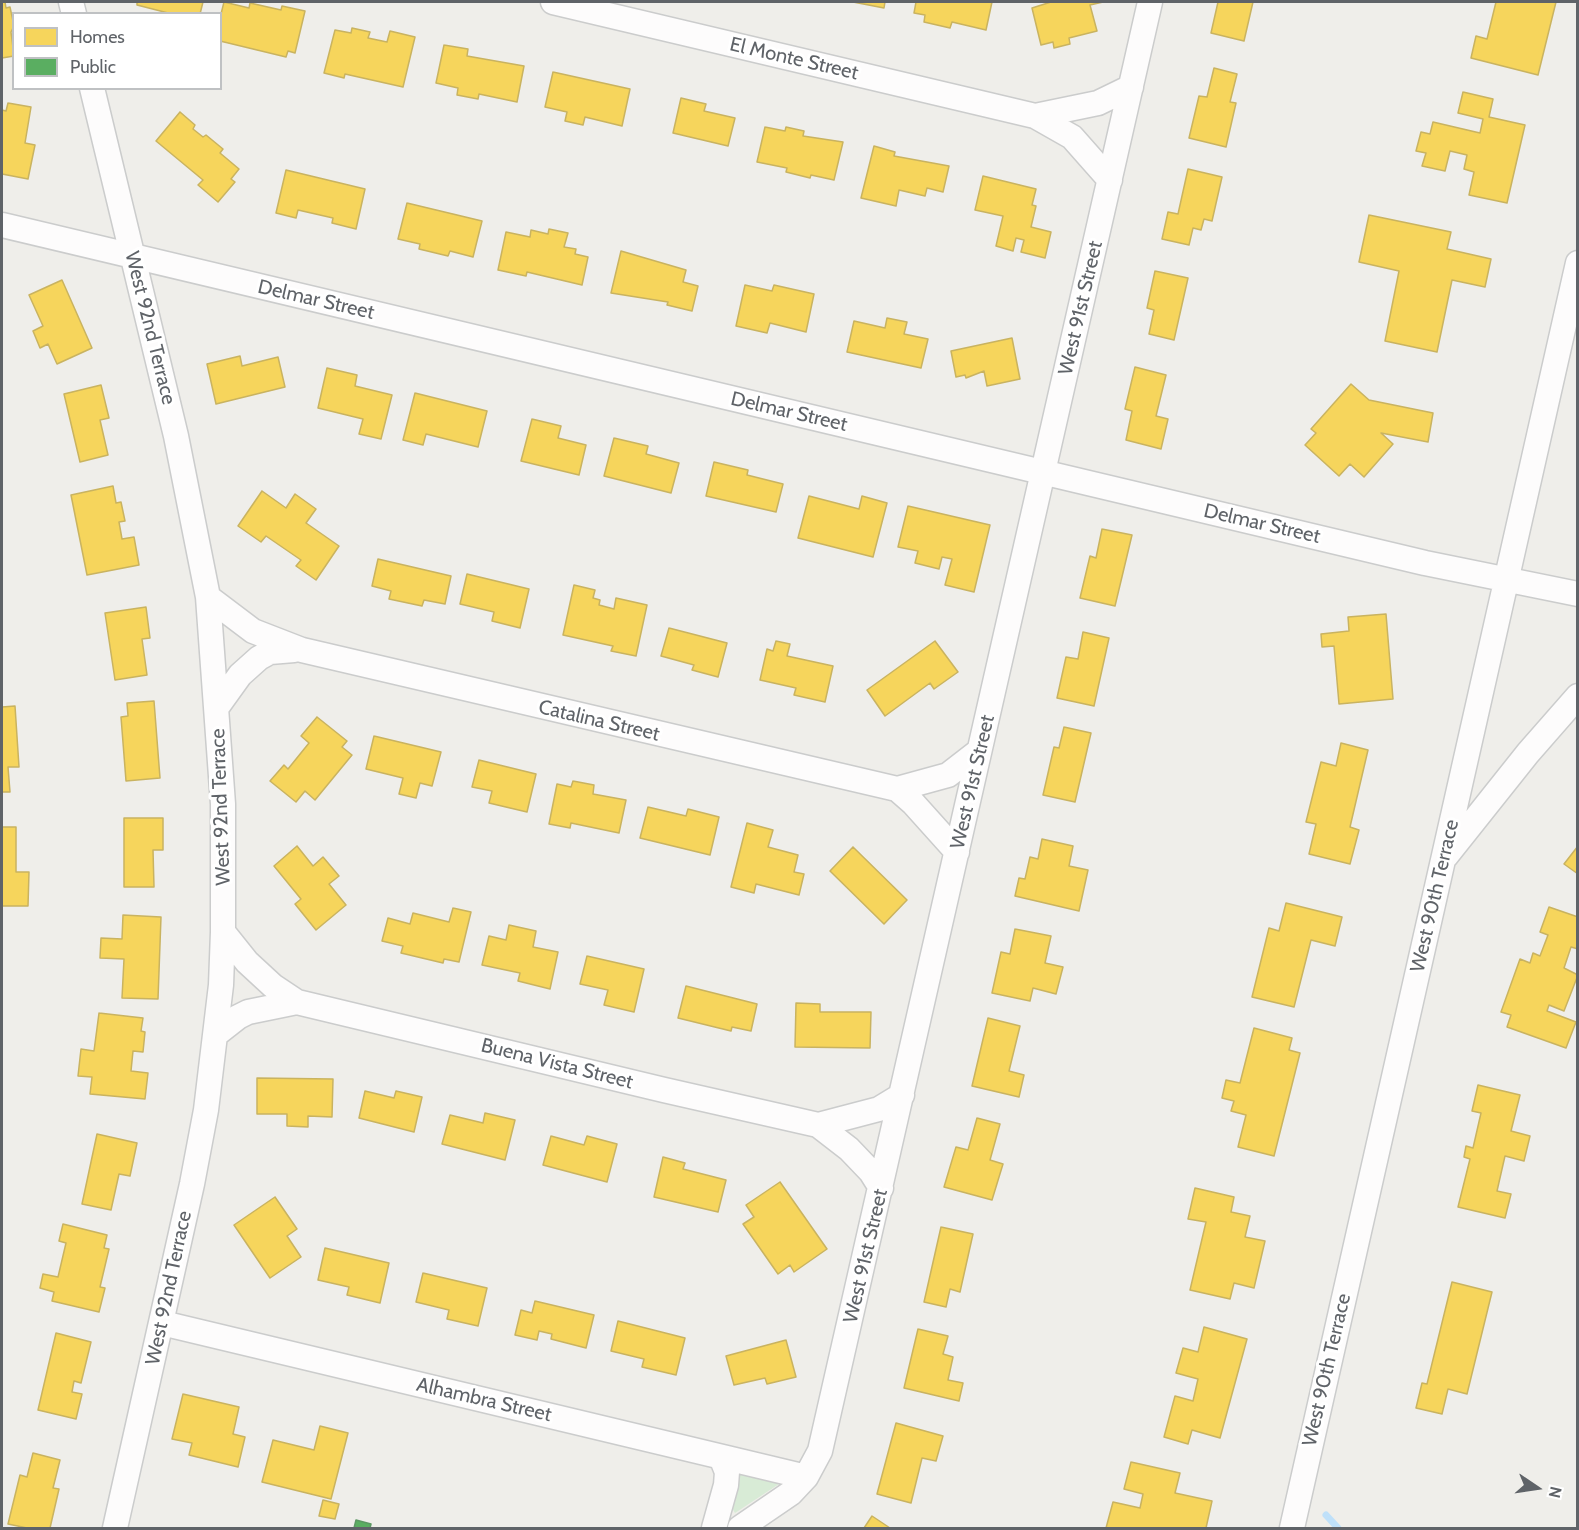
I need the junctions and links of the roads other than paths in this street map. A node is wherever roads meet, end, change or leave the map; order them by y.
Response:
1 (553, 2) edge
2 (1150, 2) edge
3 (1131, 87) junction
4 (92, 90) edge
5 (1035, 116) junction
6 (1110, 180) junction
7 (2, 225) edge
8 (132, 255) junction
9 (1578, 263) edge
10 (1043, 473) junction
11 (1505, 579) junction
12 (1578, 594) edge
13 (208, 597) junction
14 (302, 650) junction
15 (1578, 696) edge
16 (218, 707) junction
17 (979, 752) junction
18 (897, 789) junction
19 (957, 852) junction
20 (1444, 857) junction
21 (224, 932) junction
22 (297, 1002) junction
23 (216, 1035) junction
24 (902, 1095) junction
25 (818, 1125) junction
26 (881, 1188) junction
27 (162, 1323) junction
28 (721, 1457) junction
29 (806, 1477) junction
30 (115, 1528) edge
31 (714, 1528) edge
32 (740, 1528) edge
33 (1292, 1528) edge

1 - 5 street, El Monte Street
2 - 3 street, West 91st Street
3 - 5 street, El Monte Street
3 - 6 street, West 91st Street
4 - 8 street, West 92nd Terrace
5 - 6 street, El Monte Street
6 - 10 street, West 91st Street
7 - 8 street, Delmar Street
8 - 10 street, Delmar Street
8 - 13 street, West 92nd Terrace
9 - 11 street, West 90th Terrace
10 - 11 street, Delmar Street
10 - 17 street, West 91st Street
11 - 12 street, Delmar Street
11 - 20 street, West 90th Terrace
13 - 14 street, Catalina Street
13 - 16 street, West 92nd Terrace
14 - 16 street, Catalina Street
14 - 18 street, Catalina Street
15 - 20 street
16 - 21 street, West 92nd Terrace
17 - 18 street, Catalina Street
17 - 19 street, West 91st Street
18 - 19 street, Catalina Street
19 - 24 street, West 91st Street
20 - 33 street, West 90th Terrace
21 - 22 street, Buena Vista Street
21 - 23 street, West 92nd Terrace
22 - 23 street, Buena Vista Street
22 - 25 street, Buena Vista Street
23 - 27 street, West 92nd Terrace
24 - 25 street, Buena Vista Street
24 - 26 street, West 91st Street
25 - 26 street, Buena Vista Street
26 - 29 street, West 91st Street
27 - 28 street, Alhambra Street
27 - 30 street, West 92nd Terrace
28 - 29 street, Alhambra Street
28 - 31 street
29 - 32 street, West 91st Street

